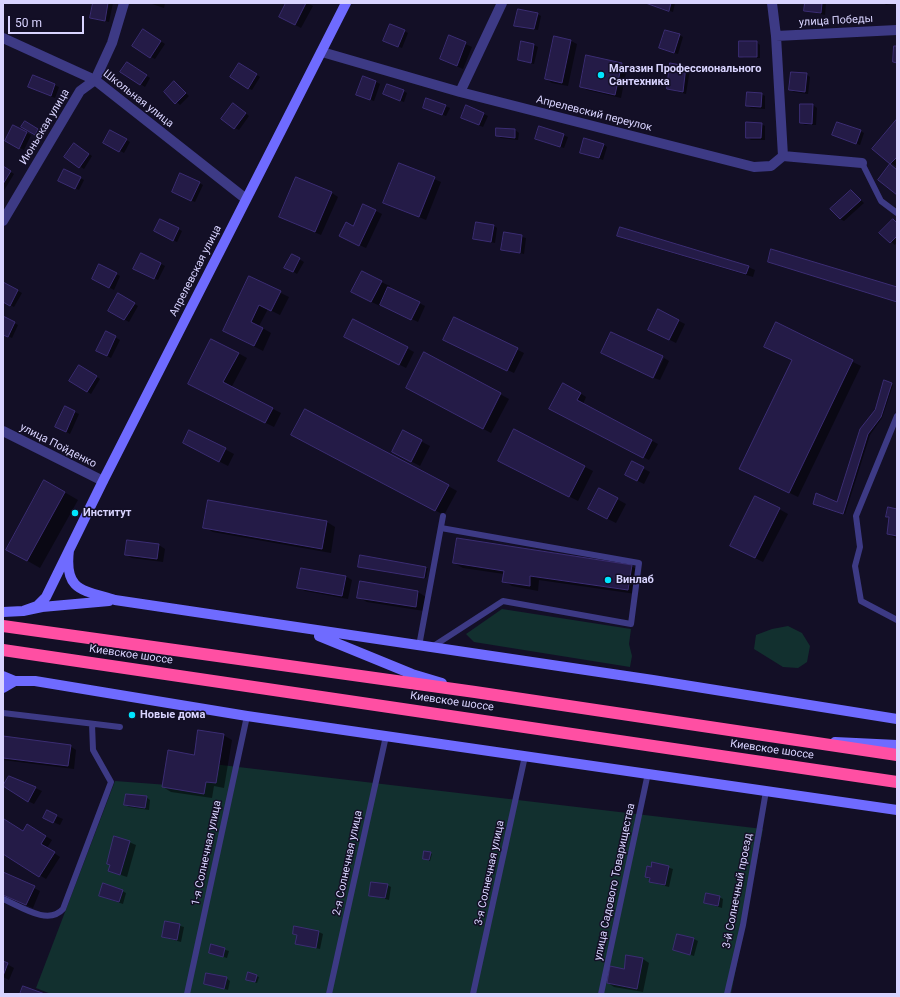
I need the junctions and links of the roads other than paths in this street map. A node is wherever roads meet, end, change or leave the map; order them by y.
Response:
1 (124, 3) edge
2 (346, 3) edge
3 (502, 3) edge
4 (772, 3) edge
5 (897, 30) edge
6 (776, 36) junction
7 (3, 38) edge
8 (322, 52) junction
9 (95, 80) junction
10 (460, 92) junction
11 (783, 156) junction
12 (862, 163) joint
13 (246, 199) junction
14 (897, 213) edge
15 (3, 221) edge
16 (897, 416) edge
17 (3, 432) edge
18 (103, 481) junction
19 (443, 516) dead end
20 (441, 528) junction
21 (69, 550) junction
22 (115, 600) junction
23 (23, 611) junction
24 (3, 612) edge
25 (897, 620) edge
26 (271, 623) junction
27 (3, 626) edge
28 (424, 647) junction
29 (3, 650) edge
30 (3, 676) edge
31 (15, 681) junction
32 (3, 688) edge
33 (475, 692) junction
34 (3, 713) edge
35 (247, 716) junction
36 (897, 719) edge
37 (92, 724) junction
38 (120, 727) dead end
39 (386, 736) junction
40 (812, 742) junction
41 (897, 745) edge
42 (897, 755) edge
43 (525, 756) junction
44 (648, 773) junction
45 (897, 782) edge
46 (766, 791) junction
47 (897, 810) edge
48 (3, 899) edge
49 (187, 994) edge
50 (329, 994) edge
51 (473, 994) edge
52 (601, 994) edge
53 (727, 994) edge

1 - 9 street, Июньская улица
2 - 8 main road, Апрелевская улица
3 - 10 street
4 - 6 street
5 - 6 street, улица Победы
6 - 11 street
7 - 9 street, Школьная улица
8 - 10 street, Апрелевский переулок
8 - 13 main road, Апрелевская улица
9 - 13 street, Школьная улица
9 - 15 street, Июньская улица
10 - 11 street, Апрелевский переулок
11 - 12 street
12 - 14 lane
13 - 18 main road, Апрелевская улица
16 - 25 lane
17 - 18 street, улица Пойденко
18 - 21 main road, Апрелевская улица
19 - 20 lane
20 - 28 lane
20 - 28 lane
21 - 22 main road
21 - 23 main road, Апрелевская улица
22 - 23 main road
22 - 26 main road
23 - 24 main road
26 - 28 main road
26 - 33 main road
27 - 33 highway, Киевское шоссе
28 - 36 main road
29 - 45 highway, Киевское шоссе
30 - 31 main road
31 - 32 main road
31 - 35 main road
33 - 40 highway, Киевское шоссе
34 - 37 lane
35 - 39 main road
35 - 49 lane, 1-я Солнечная улица
37 - 38 lane
37 - 48 lane
39 - 43 main road
39 - 50 lane, 2-я Солнечная улица
40 - 41 main road
40 - 42 highway, Киевское шоссе
43 - 44 main road
43 - 51 lane, 3-я Солнечная улица
44 - 46 main road
44 - 52 lane, улица Садового Товарищества
46 - 47 main road
46 - 53 lane, 3-й Солнечный проезд

